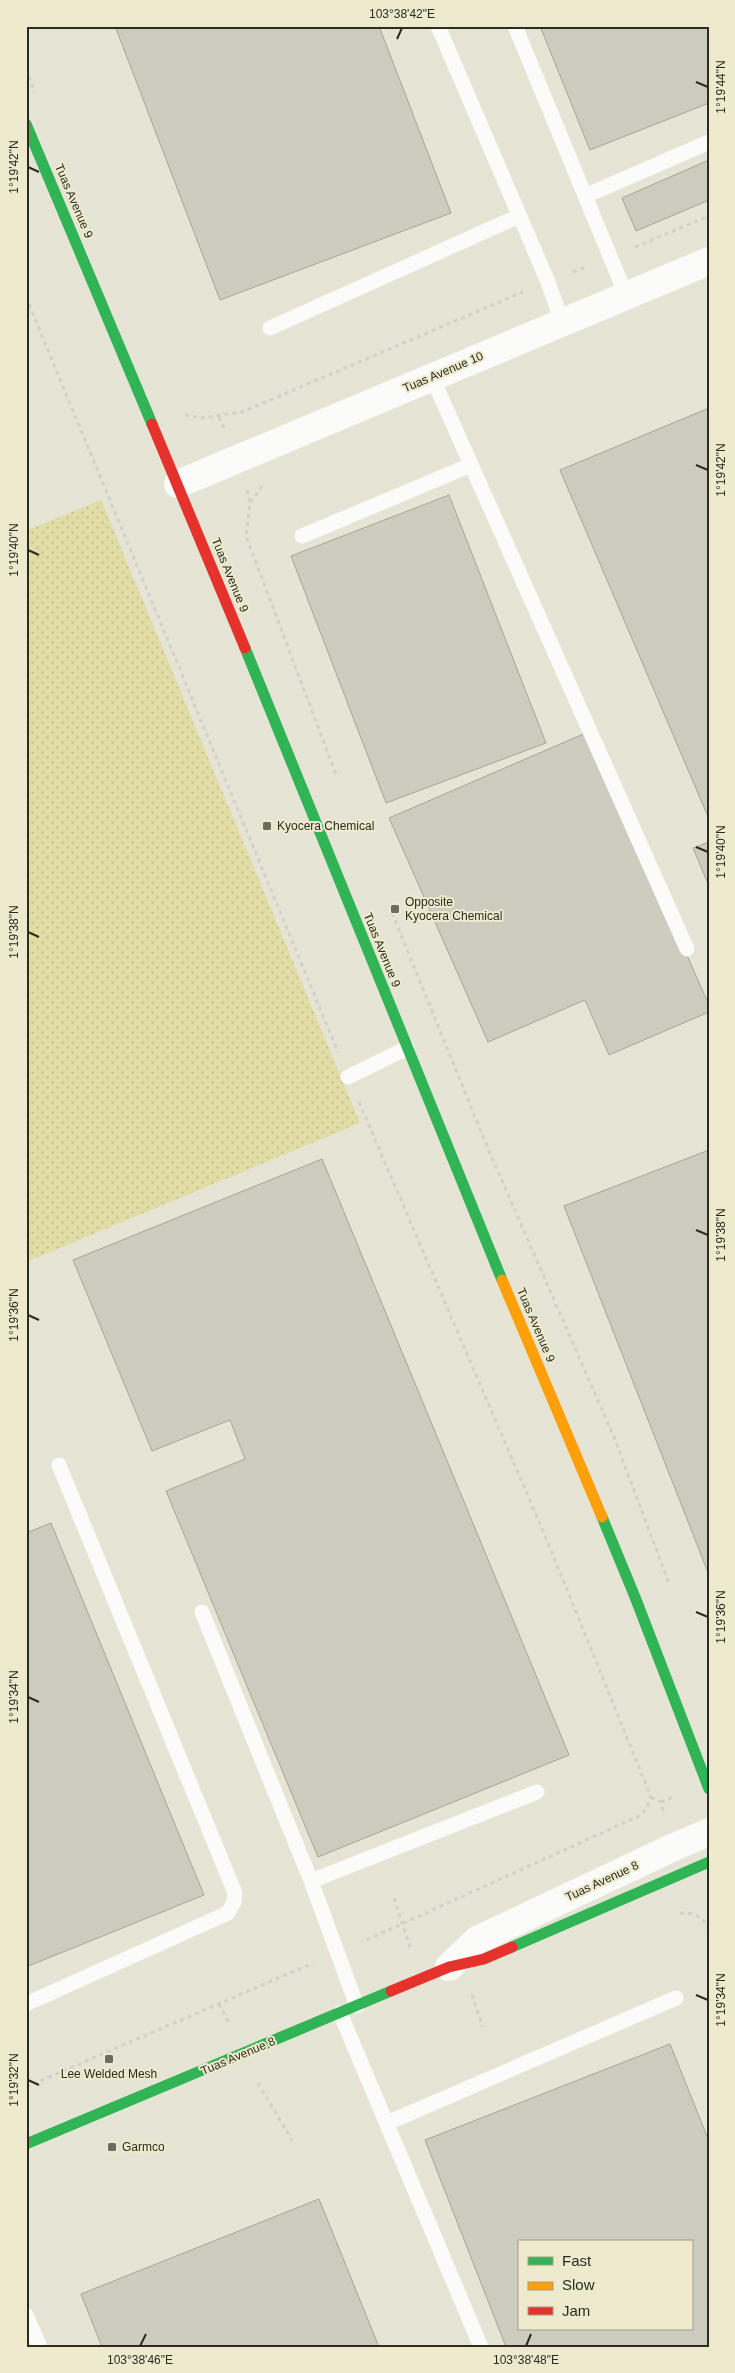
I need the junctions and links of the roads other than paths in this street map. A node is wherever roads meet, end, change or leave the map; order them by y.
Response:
1 (438, 26) edge
2 (515, 26) edge
3 (26, 124) edge
4 (709, 142) edge
5 (41, 159) junction
6 (26, 166) edge
7 (585, 196) junction
8 (519, 216) junction
9 (709, 261) edge
10 (626, 295) junction
11 (562, 322) junction
12 (270, 328) dead end
13 (432, 377) junction
14 (471, 465) junction
15 (178, 484) junction
16 (302, 536) dead end
17 (687, 949) dead end
18 (407, 1048) junction
19 (348, 1076) road end
20 (59, 1465) dead end
21 (202, 1612) dead end
22 (709, 1789) edge
23 (537, 1792) dead end
24 (709, 1832) edge
25 (709, 1862) edge
26 (311, 1881) junction
27 (449, 1967) junction
28 (676, 1998) dead end
29 (26, 2004) edge
30 (357, 2006) junction
31 (340, 2013) junction
32 (387, 2123) junction
33 (26, 2144) edge
34 (26, 2315) edge
35 (40, 2347) edge
36 (481, 2347) edge

1 - 8 lane
2 - 7 lane
3 - 5 street, Tuas Avenue 9
4 - 7 lane
5 - 6 lane
5 - 15 street, Tuas Avenue 9
7 - 10 lane
8 - 11 lane
8 - 12 lane
9 - 10 street, Tuas Avenue 10
10 - 11 street, Tuas Avenue 10
11 - 13 street, Tuas Avenue 10
13 - 14 lane
13 - 15 street, Tuas Avenue 10
14 - 16 lane
14 - 17 lane
15 - 18 street, Tuas Avenue 9
18 - 19 lane
18 - 22 street, Tuas Avenue 9
20 - 29 lane
21 - 26 lane
23 - 26 lane
24 - 27 street, Tuas Avenue 8
25 - 27 street, Tuas Avenue 8
26 - 30 lane
27 - 30 street, Tuas Avenue 8
28 - 32 lane
30 - 31 street, Tuas Avenue 8
31 - 32 lane
31 - 33 street, Tuas Avenue 8
32 - 36 lane
34 - 35 lane

